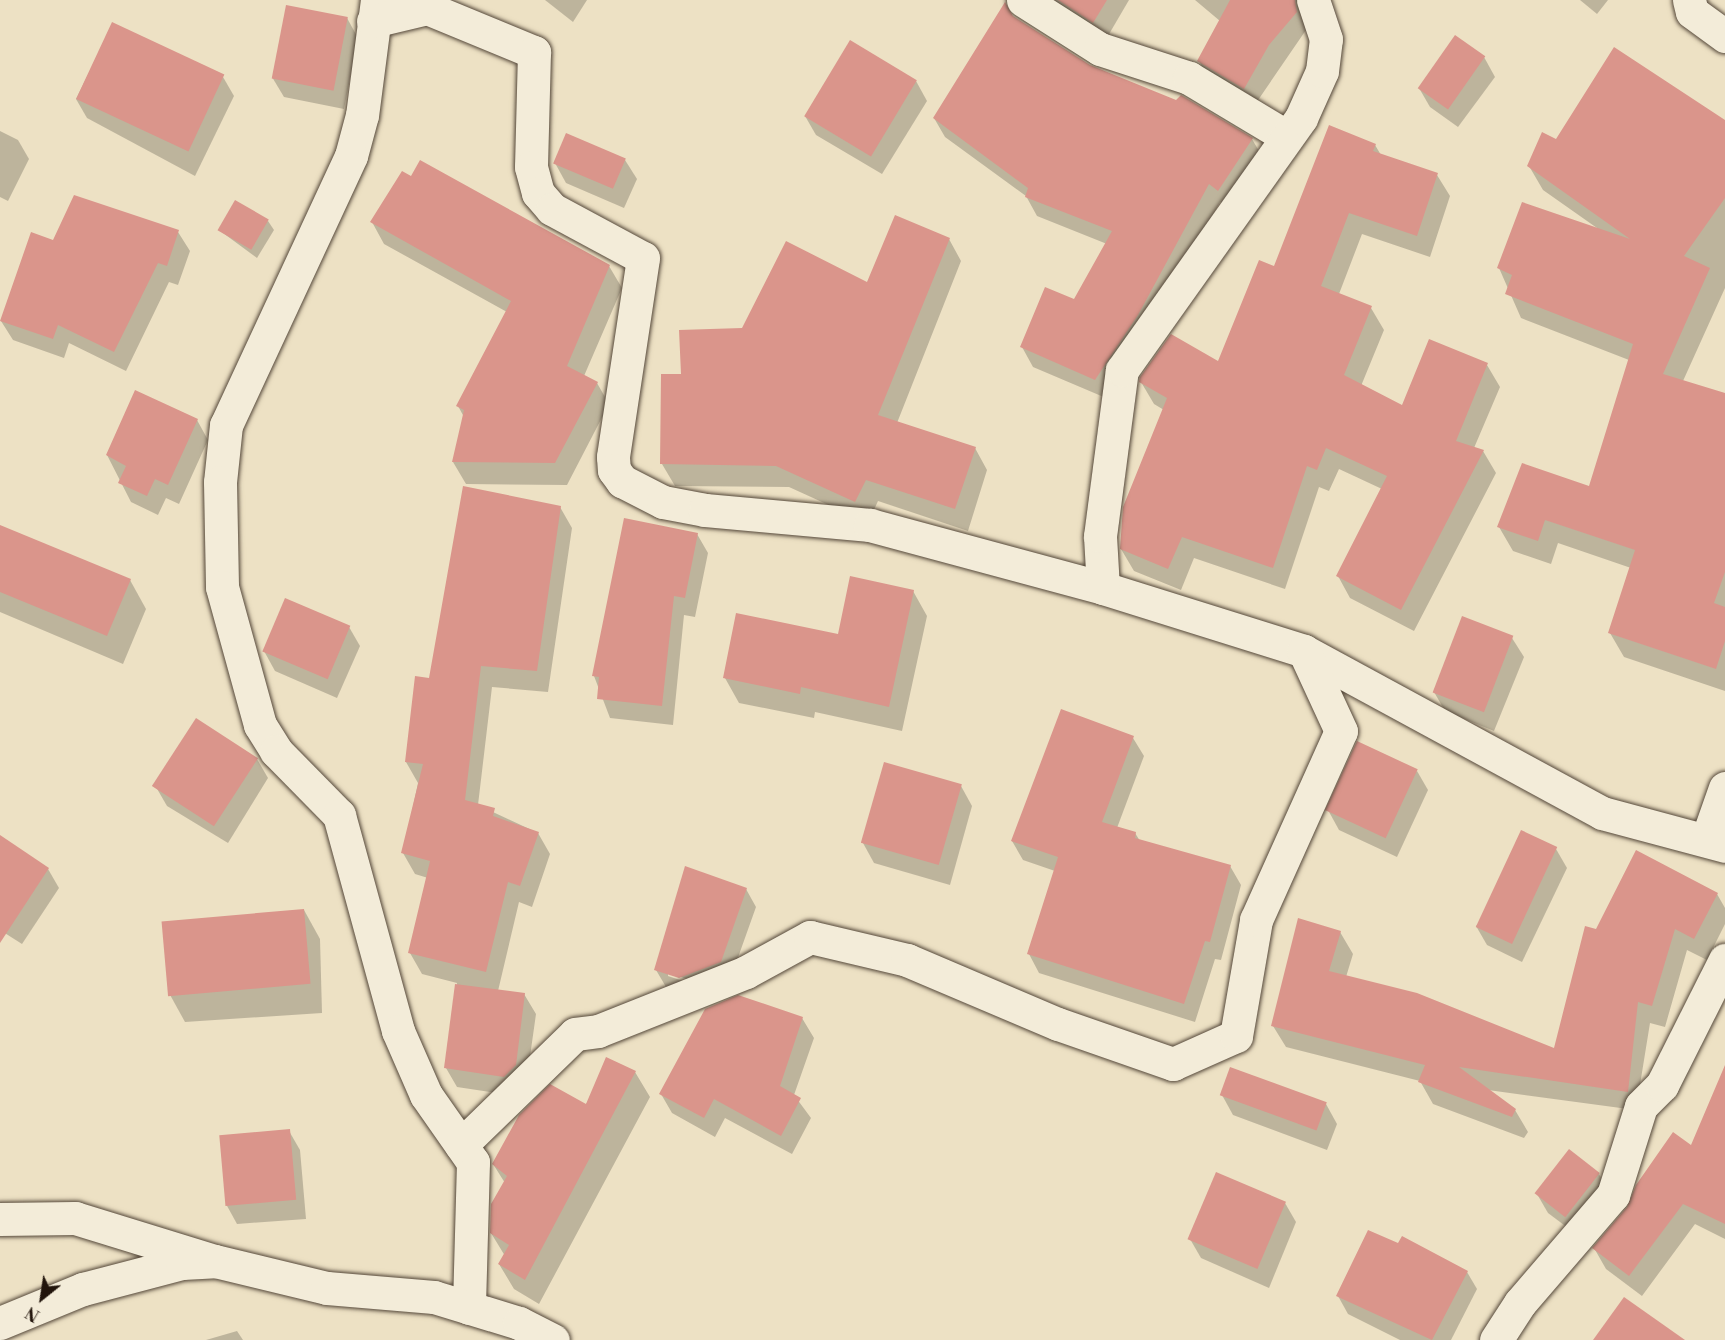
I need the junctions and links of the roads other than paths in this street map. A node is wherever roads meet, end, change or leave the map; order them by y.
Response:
1 (1023, 0) edge
2 (1313, 0) edge
3 (1689, 0) edge
4 (375, 10) edge
5 (1725, 36) edge
6 (1287, 137) junction
7 (1103, 588) junction
8 (1304, 651) junction
9 (1725, 788) edge
10 (1716, 842) edge
11 (1725, 960) edge
12 (461, 1145) junction
13 (0, 1219) edge
14 (214, 1261) junction
15 (469, 1308) junction
16 (0, 1323) edge
17 (553, 1340) edge
18 (1496, 1340) edge

1 - 6 street
2 - 6 street
3 - 5 street
4 - 7 street
4 - 12 street
6 - 7 street
7 - 8 street
8 - 10 street
8 - 12 street
9 - 10 street
11 - 18 street
12 - 15 street
13 - 14 street
14 - 15 street
14 - 16 street
15 - 17 street

